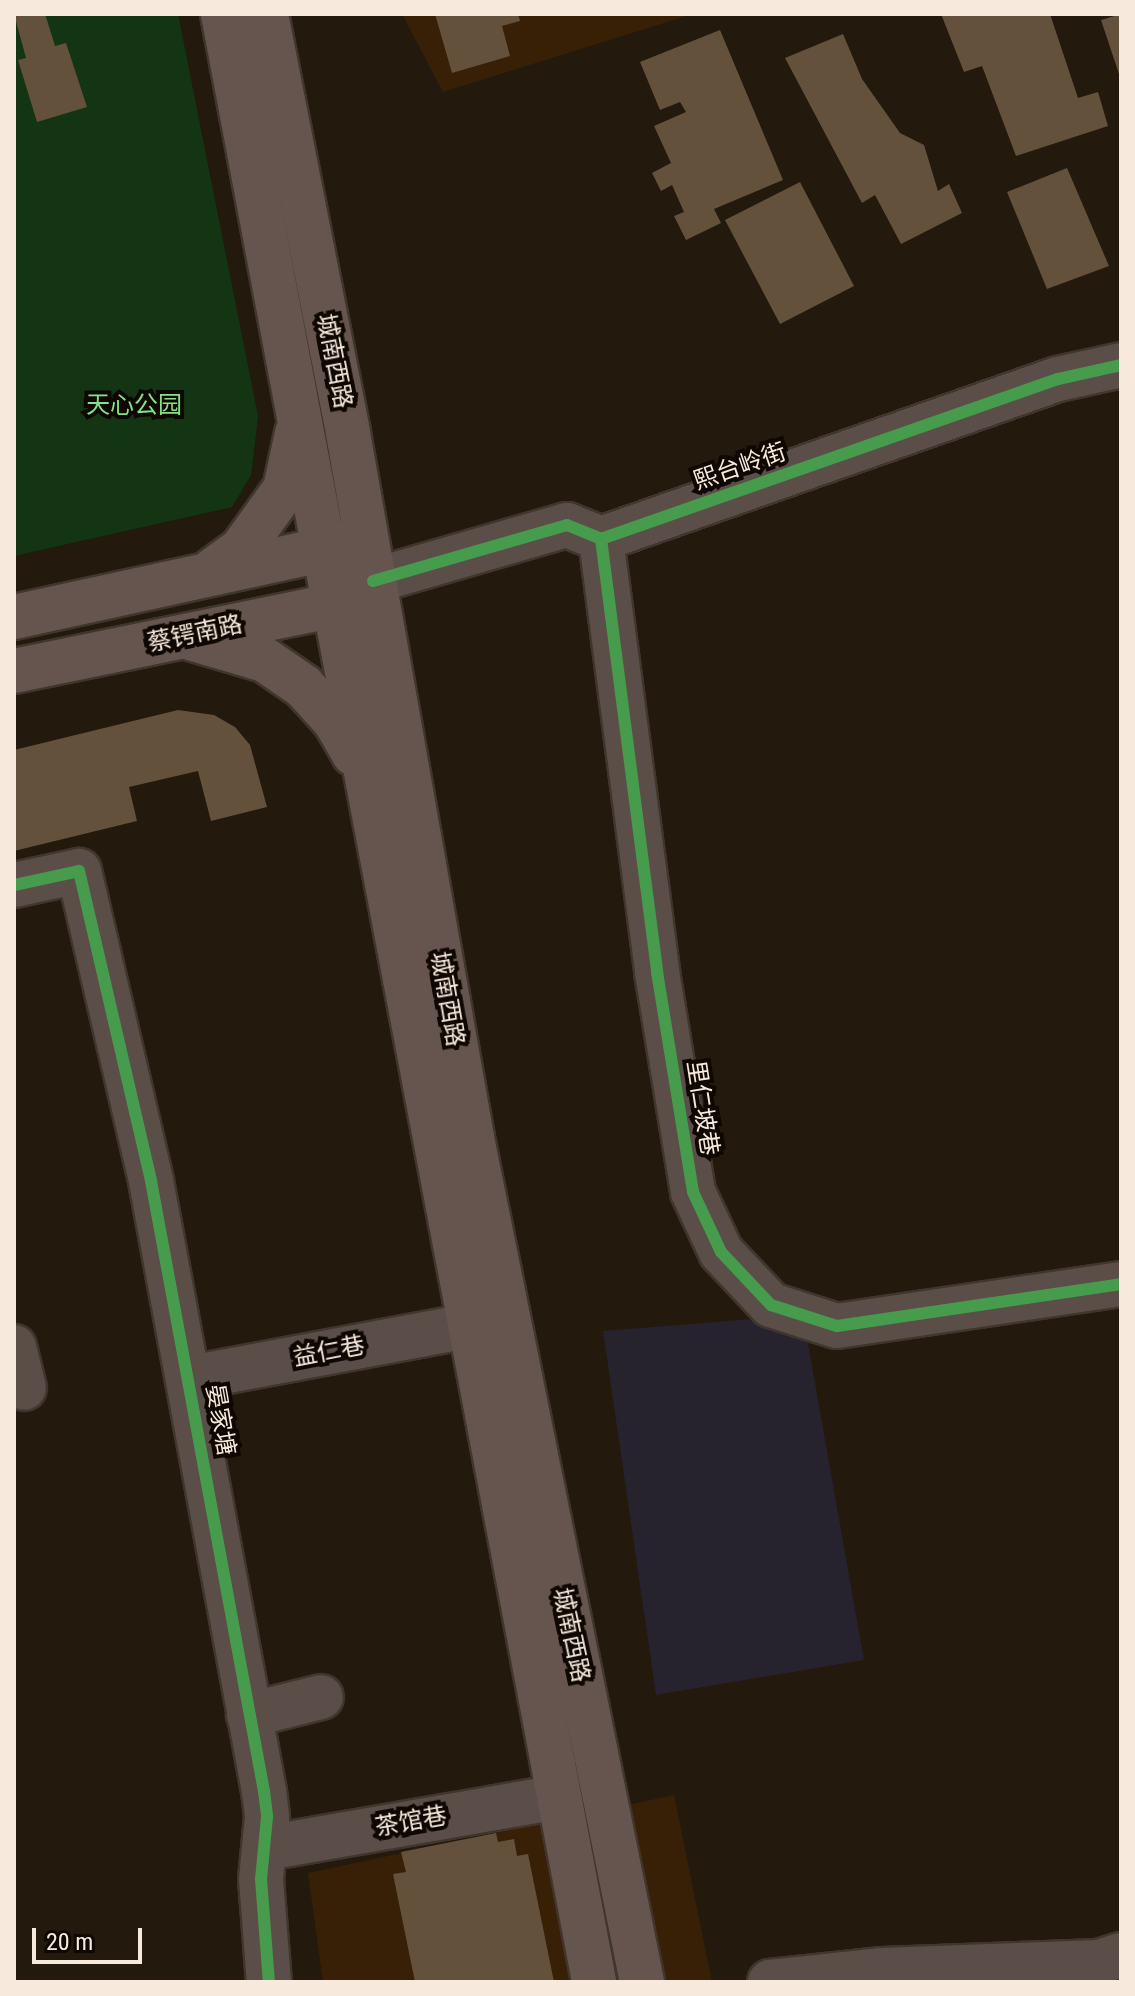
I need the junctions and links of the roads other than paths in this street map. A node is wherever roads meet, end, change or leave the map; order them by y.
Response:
1 (223, 14) edge
2 (266, 14) edge
3 (1121, 365) edge
4 (299, 399) junction
5 (601, 539) junction
6 (206, 574) junction
7 (355, 574) junction
8 (14, 617) edge
9 (179, 637) junction
10 (14, 671) edge
11 (365, 773) junction
12 (14, 885) edge
13 (1121, 1284) edge
14 (468, 1326) junction
15 (190, 1378) junction
16 (321, 1697) dead end
17 (249, 1715) junction
18 (557, 1797) junction
19 (266, 1848) junction
20 (1121, 1955) edge
21 (269, 1982) edge
22 (594, 1982) edge
23 (642, 1982) edge
24 (770, 1982) edge

1 - 4 main road, 城南西路
2 - 7 main road, 城南西路
3 - 5 street, 熙台岭街
4 - 6 main road
4 - 7 main road, 城南西路
5 - 7 street
5 - 13 street, 里仁坡巷
6 - 7 main road
6 - 8 main road
7 - 9 main road, 蔡锷南路
7 - 11 main road, 城南西路
7 - 23 main road, 城南西路
9 - 10 main road, 蔡锷南路
9 - 11 main road
11 - 14 main road, 城南西路
12 - 15 street, 晏家塘
14 - 15 street, 益仁巷
14 - 18 main road, 城南西路
15 - 17 street, 晏家塘
16 - 17 street
17 - 19 street, 晏家塘
18 - 19 street, 茶馆巷
18 - 22 main road, 城南西路
19 - 21 street, 晏家塘
20 - 24 street

